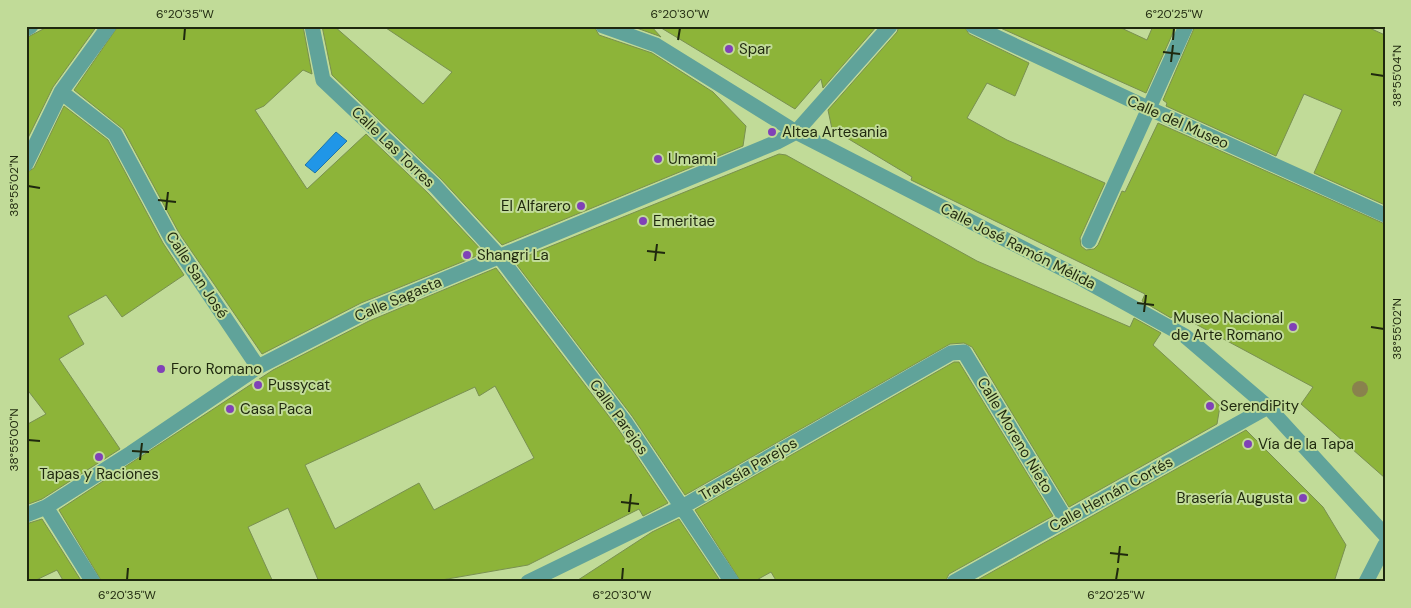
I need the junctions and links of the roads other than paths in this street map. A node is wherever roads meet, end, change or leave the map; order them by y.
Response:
1 (31, 26) edge
2 (109, 26) edge
3 (312, 26) edge
4 (603, 26) edge
5 (890, 26) edge
6 (973, 26) edge
7 (1186, 26) edge
8 (26, 29) edge
9 (61, 92) junction
10 (1150, 109) junction
11 (796, 132) junction
12 (26, 164) edge
13 (1385, 215) edge
14 (1088, 241) dead end
15 (499, 256) junction
16 (964, 352) joint
17 (258, 368) junction
18 (1268, 408) junction
19 (46, 507) junction
20 (682, 507) junction
21 (26, 515) edge
22 (1065, 518) junction
23 (1385, 535) edge
24 (1385, 545) edge
25 (93, 582) edge
26 (528, 582) edge
27 (732, 582) edge
28 (954, 582) edge
29 (1366, 582) edge

1 - 8 street
2 - 9 street
3 - 15 street, Calle Las Torres
4 - 11 street, Calle José Ramón Mélida
5 - 11 street
6 - 10 street, Calle del Museo
7 - 10 street
9 - 12 street
9 - 17 street, Calle San José
10 - 13 street, Calle del Museo
10 - 14 street
11 - 15 street, Calle Sagasta
11 - 18 street, Calle José Ramón Mélida
15 - 17 street, Calle Sagasta
15 - 20 street, Calle Parejos
16 - 20 street, Travesía Parejos
16 - 22 street, Calle Moreno Nieto
17 - 19 street, Calle Sagasta
18 - 22 street, Calle Hernán Cortés
18 - 23 street, Calle José Ramón Mélida
19 - 21 street, Calle Sagasta
19 - 25 street
20 - 26 street, Travesía Parejos
20 - 27 street, Calle Parejos
22 - 28 street, Calle Hernán Cortés
24 - 29 street

